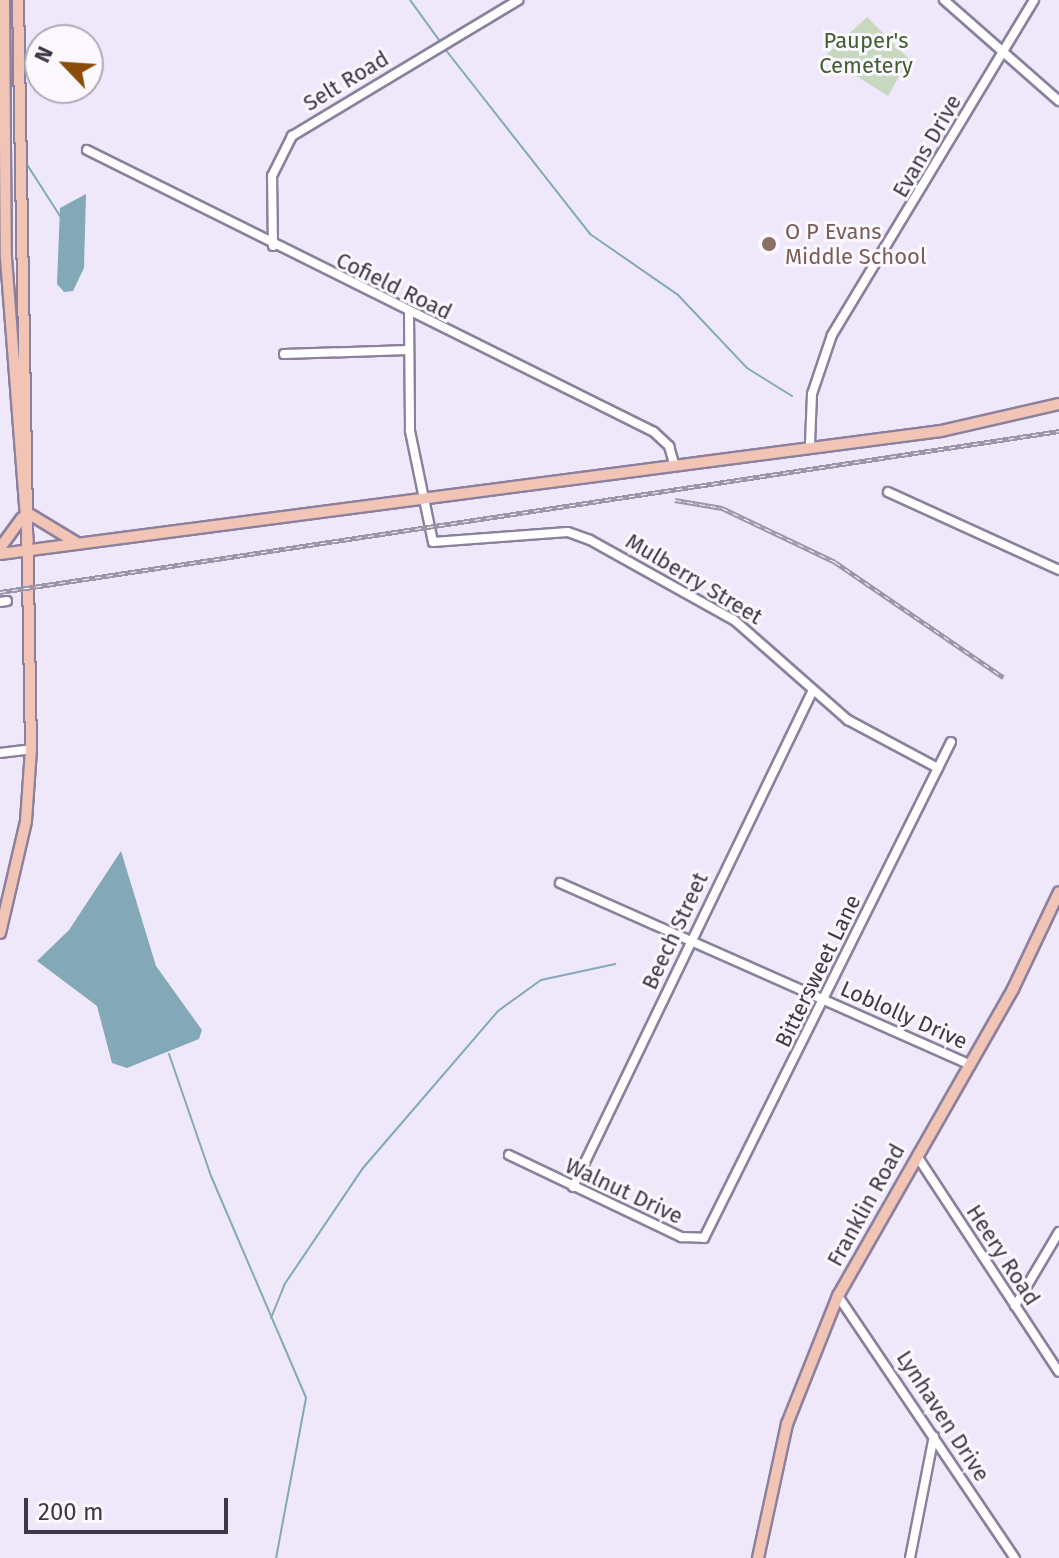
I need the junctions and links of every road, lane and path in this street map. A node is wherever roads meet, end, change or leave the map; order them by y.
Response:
1 (4, 0) edge
2 (18, 0) edge
3 (518, 0) edge
4 (944, 0) edge
5 (1034, 0) edge
6 (1002, 54) junction
7 (1059, 101) edge
8 (87, 150) dead end
9 (273, 246) junction
10 (409, 314) junction
11 (408, 350) junction
12 (284, 354) dead end
13 (1059, 404) edge
14 (810, 444) junction
15 (674, 463) junction
16 (888, 492) dead end
17 (420, 496) junction
18 (27, 517) junction
19 (79, 544) junction
20 (31, 550) junction
21 (0, 551) edge
22 (1059, 570) edge
23 (812, 692) junction
24 (951, 742) dead end
25 (31, 749) junction
26 (0, 753) edge
27 (938, 768) junction
28 (560, 883) dead end
29 (1059, 892) edge
30 (0, 933) edge
31 (690, 942) junction
32 (824, 999) junction
33 (971, 1065) junction
34 (509, 1155) dead end
35 (917, 1156) junction
36 (573, 1187) junction
37 (716, 1217) joint
38 (1059, 1232) edge
39 (838, 1296) junction
40 (1015, 1306) junction
41 (1059, 1372) edge
42 (934, 1436) junction
43 (758, 1558) edge
44 (910, 1558) edge
45 (1015, 1558) edge

1 - 18 main road
2 - 18 main road
3 - 9 street, Selt Road
4 - 6 street
5 - 6 street, Evans Drive
6 - 7 street
6 - 14 street, Evans Drive
8 - 9 street, Cofield Road
9 - 10 street, Cofield Road
10 - 11 street
10 - 15 street, Cofield Road
11 - 12 street
11 - 17 street
13 - 14 main road
14 - 15 main road
15 - 17 main road
16 - 22 street
17 - 19 main road
17 - 23 street, Mulberry Street
18 - 19 main road
18 - 20 main road
18 - 21 main road
19 - 20 main road
20 - 21 main road
20 - 25 main road
23 - 27 street, Mulberry Street
23 - 31 street, Beech Street
24 - 27 street, Bittersweet Lane
25 - 26 street
25 - 30 main road
27 - 32 street, Bittersweet Lane
28 - 31 street, Loblolly Drive
29 - 33 main road, Franklin Road
31 - 32 street, Loblolly Drive
31 - 36 street, Beech Street
32 - 33 street, Loblolly Drive
32 - 37 street, Bittersweet Lane
33 - 35 main road, Franklin Road
34 - 36 street, Walnut Drive
35 - 39 main road, Franklin Road
35 - 40 street, Heery Road
36 - 37 street, Walnut Drive
38 - 40 street
39 - 42 street, Lynhaven Drive
39 - 43 main road, Franklin Road
40 - 41 street, Heery Road
42 - 44 street
42 - 45 street, Lynhaven Drive

